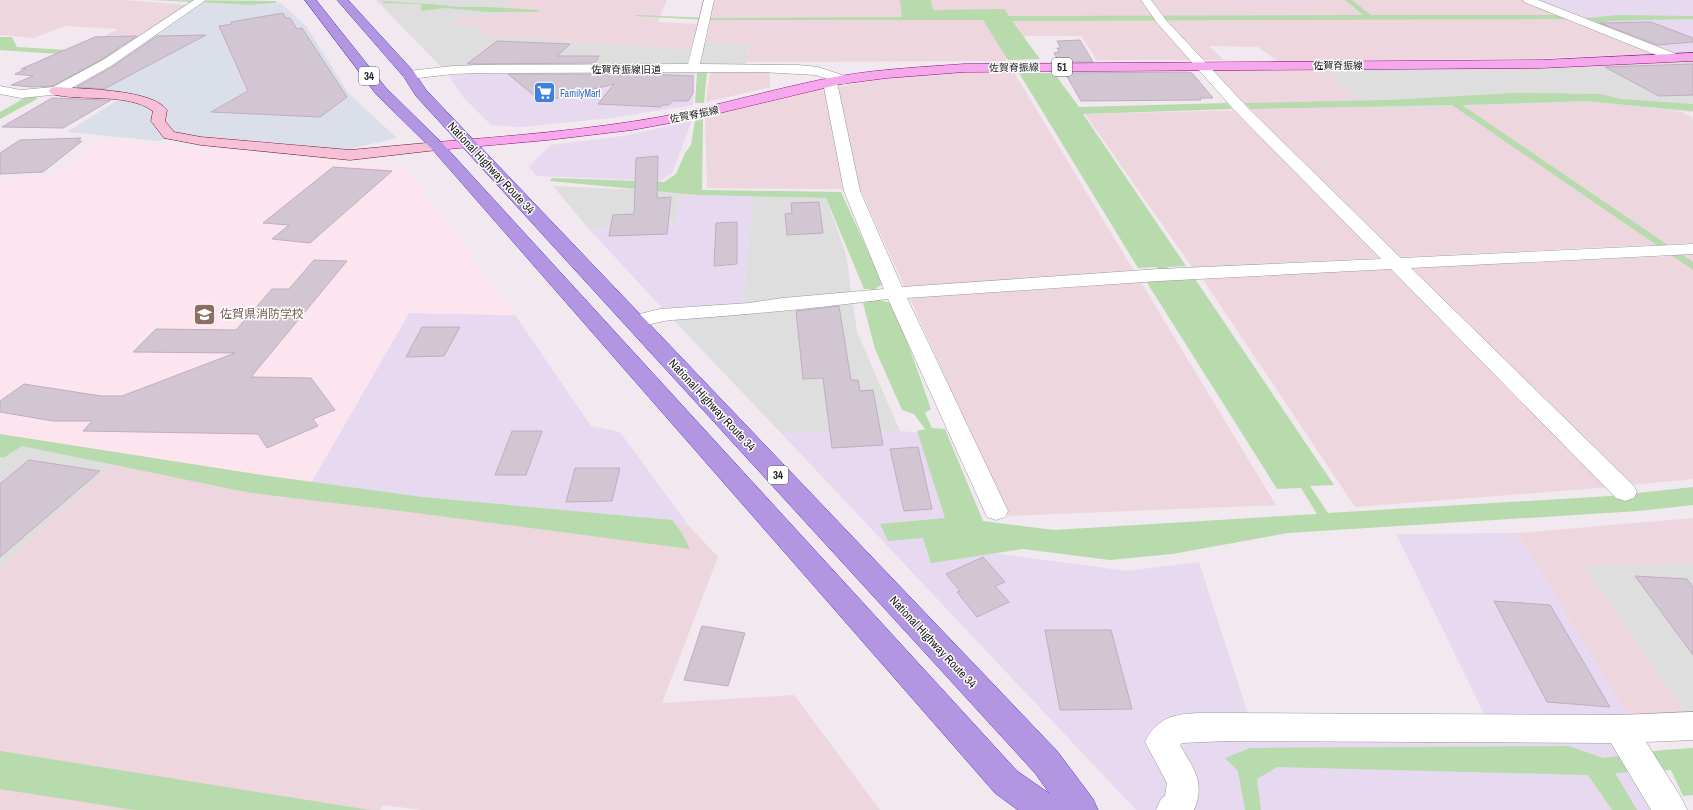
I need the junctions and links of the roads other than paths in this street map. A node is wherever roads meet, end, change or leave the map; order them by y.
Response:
1 (310, 0) edge
2 (342, 0) edge
3 (709, 0) edge
4 (1146, 0) edge
5 (1528, 0) edge
6 (198, 2) edge
7 (1693, 57) edge
8 (1675, 58) junction
9 (1202, 66) junction
10 (693, 68) junction
11 (409, 75) junction
12 (836, 81) junction
13 (0, 90) edge
14 (52, 91) junction
15 (26, 93) junction
16 (5, 103) dead end
17 (468, 144) junction
18 (437, 146) junction
19 (1686, 249) edge
20 (1396, 264) junction
21 (880, 295) junction
22 (634, 321) junction
23 (1625, 492) dead end
24 (996, 511) dead end
25 (1693, 726) edge
26 (1620, 729) junction
27 (1046, 810) edge
28 (1081, 810) edge
29 (1173, 810) edge
30 (1670, 810) edge

1 - 18 highway, National Highway Route 34 / 34
2 - 11 highway, National Highway Route 34 / 34
3 - 10 street
4 - 9 street
5 - 8 street
6 - 14 street
7 - 8 main road, 佐賀脊振線 / 51
8 - 9 main road, 佐賀脊振線 / 51
9 - 12 main road, 佐賀脊振線 / 51
9 - 20 street
10 - 11 street, 佐賀脊振線旧道
10 - 12 street, 佐賀脊振線旧道
11 - 17 highway, National Highway Route 34 / 34
12 - 17 main road, 佐賀脊振線 / 51
12 - 21 street
13 - 15 street
14 - 15 street
14 - 18 street
15 - 16 street
17 - 18 main road, 佐賀脊振線 / 51
17 - 22 highway, National Highway Route 34 / 34
18 - 27 highway, National Highway Route 34 / 34
19 - 20 street
20 - 21 street
20 - 23 street
21 - 22 street
21 - 24 street
22 - 28 highway, National Highway Route 34 / 34
25 - 26 street
26 - 29 street
26 - 30 street

